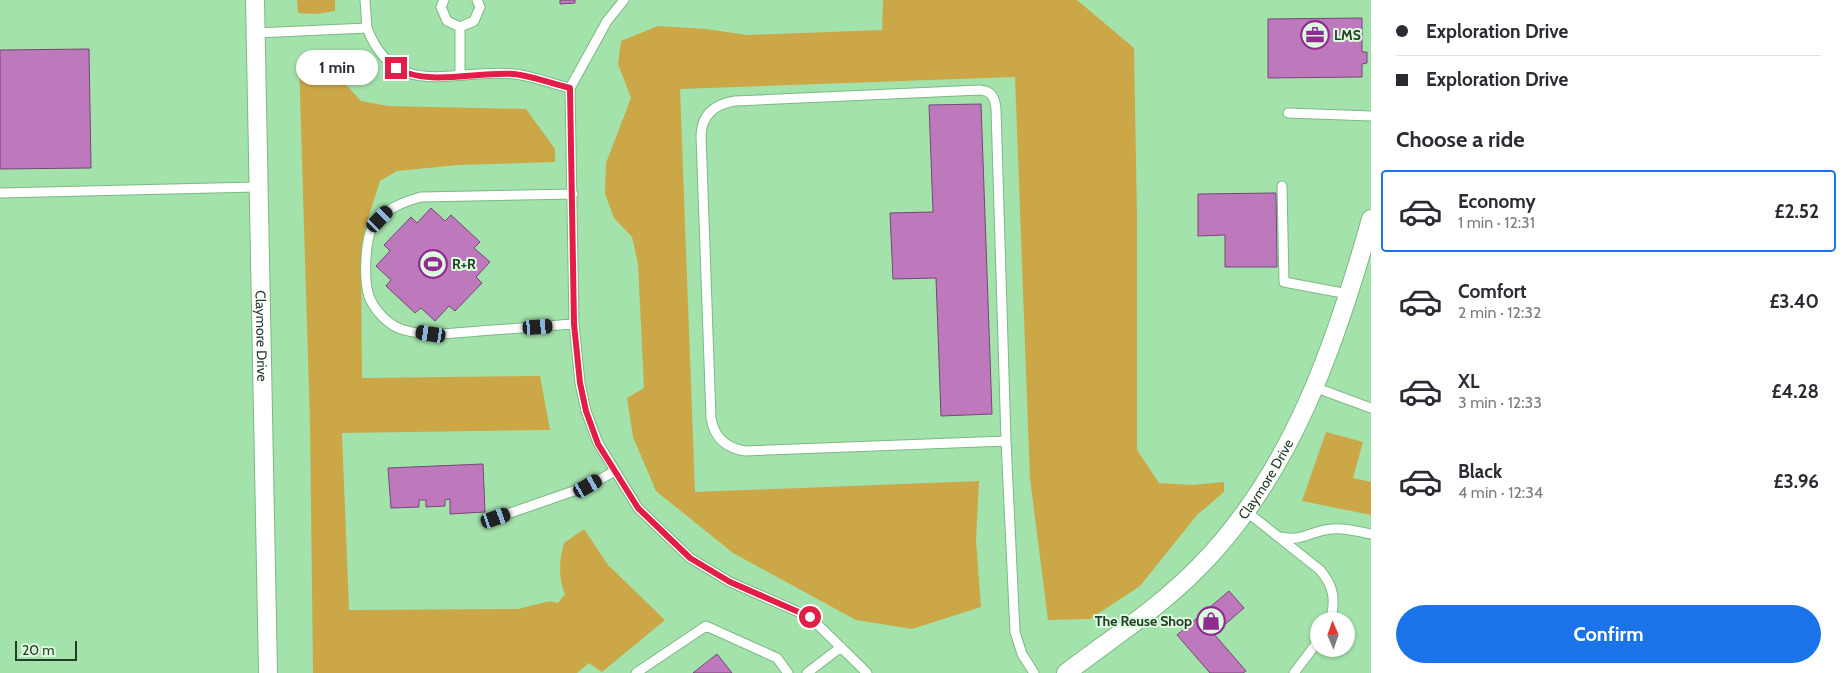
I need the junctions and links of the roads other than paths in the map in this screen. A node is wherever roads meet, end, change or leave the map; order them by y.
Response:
1 (255, 0) edge
2 (365, 0) edge
3 (444, 0) edge
4 (477, 0) edge
5 (624, 0) edge
6 (460, 27) junction
7 (367, 28) junction
8 (256, 33) junction
9 (460, 75) junction
10 (570, 88) junction
11 (1288, 113) dead end
12 (1371, 116) edge
13 (1282, 186) dead end
14 (258, 187) junction
15 (0, 193) edge
16 (573, 194) junction
17 (1371, 219) edge
18 (1348, 294) junction
19 (574, 324) junction
20 (1314, 386) junction
21 (1371, 408) edge
22 (1006, 441) junction
23 (615, 471) junction
24 (1247, 512) junction
25 (496, 518) dead end
26 (1371, 534) edge
27 (1277, 535) junction
28 (1332, 612) edge
29 (841, 647) junction
30 (1310, 652) edge
31 (268, 673) edge
32 (636, 673) edge
33 (788, 673) edge
34 (807, 673) edge
35 (867, 673) edge
36 (1034, 673) edge
37 (1066, 673) edge
38 (1294, 673) edge

1 - 8 street, Claymore Drive
2 - 7 lane
3 - 6 lane
4 - 6 lane
5 - 10 lane
6 - 9 lane
7 - 8 lane
7 - 9 lane
8 - 14 street, Claymore Drive
9 - 10 lane
10 - 16 lane
11 - 12 lane
13 - 18 lane
14 - 15 lane
14 - 31 street, Claymore Drive
16 - 19 lane
16 - 19 lane
17 - 18 street, Claymore Drive
18 - 20 street, Claymore Drive
19 - 23 lane
20 - 21 lane
20 - 24 street, Claymore Drive
22 - 22 lane
22 - 36 lane
23 - 25 lane
23 - 29 lane
24 - 27 lane
24 - 37 street, Claymore Drive
26 - 27 lane
27 - 28 lane
29 - 34 lane
29 - 35 lane
30 - 38 lane
32 - 33 lane

